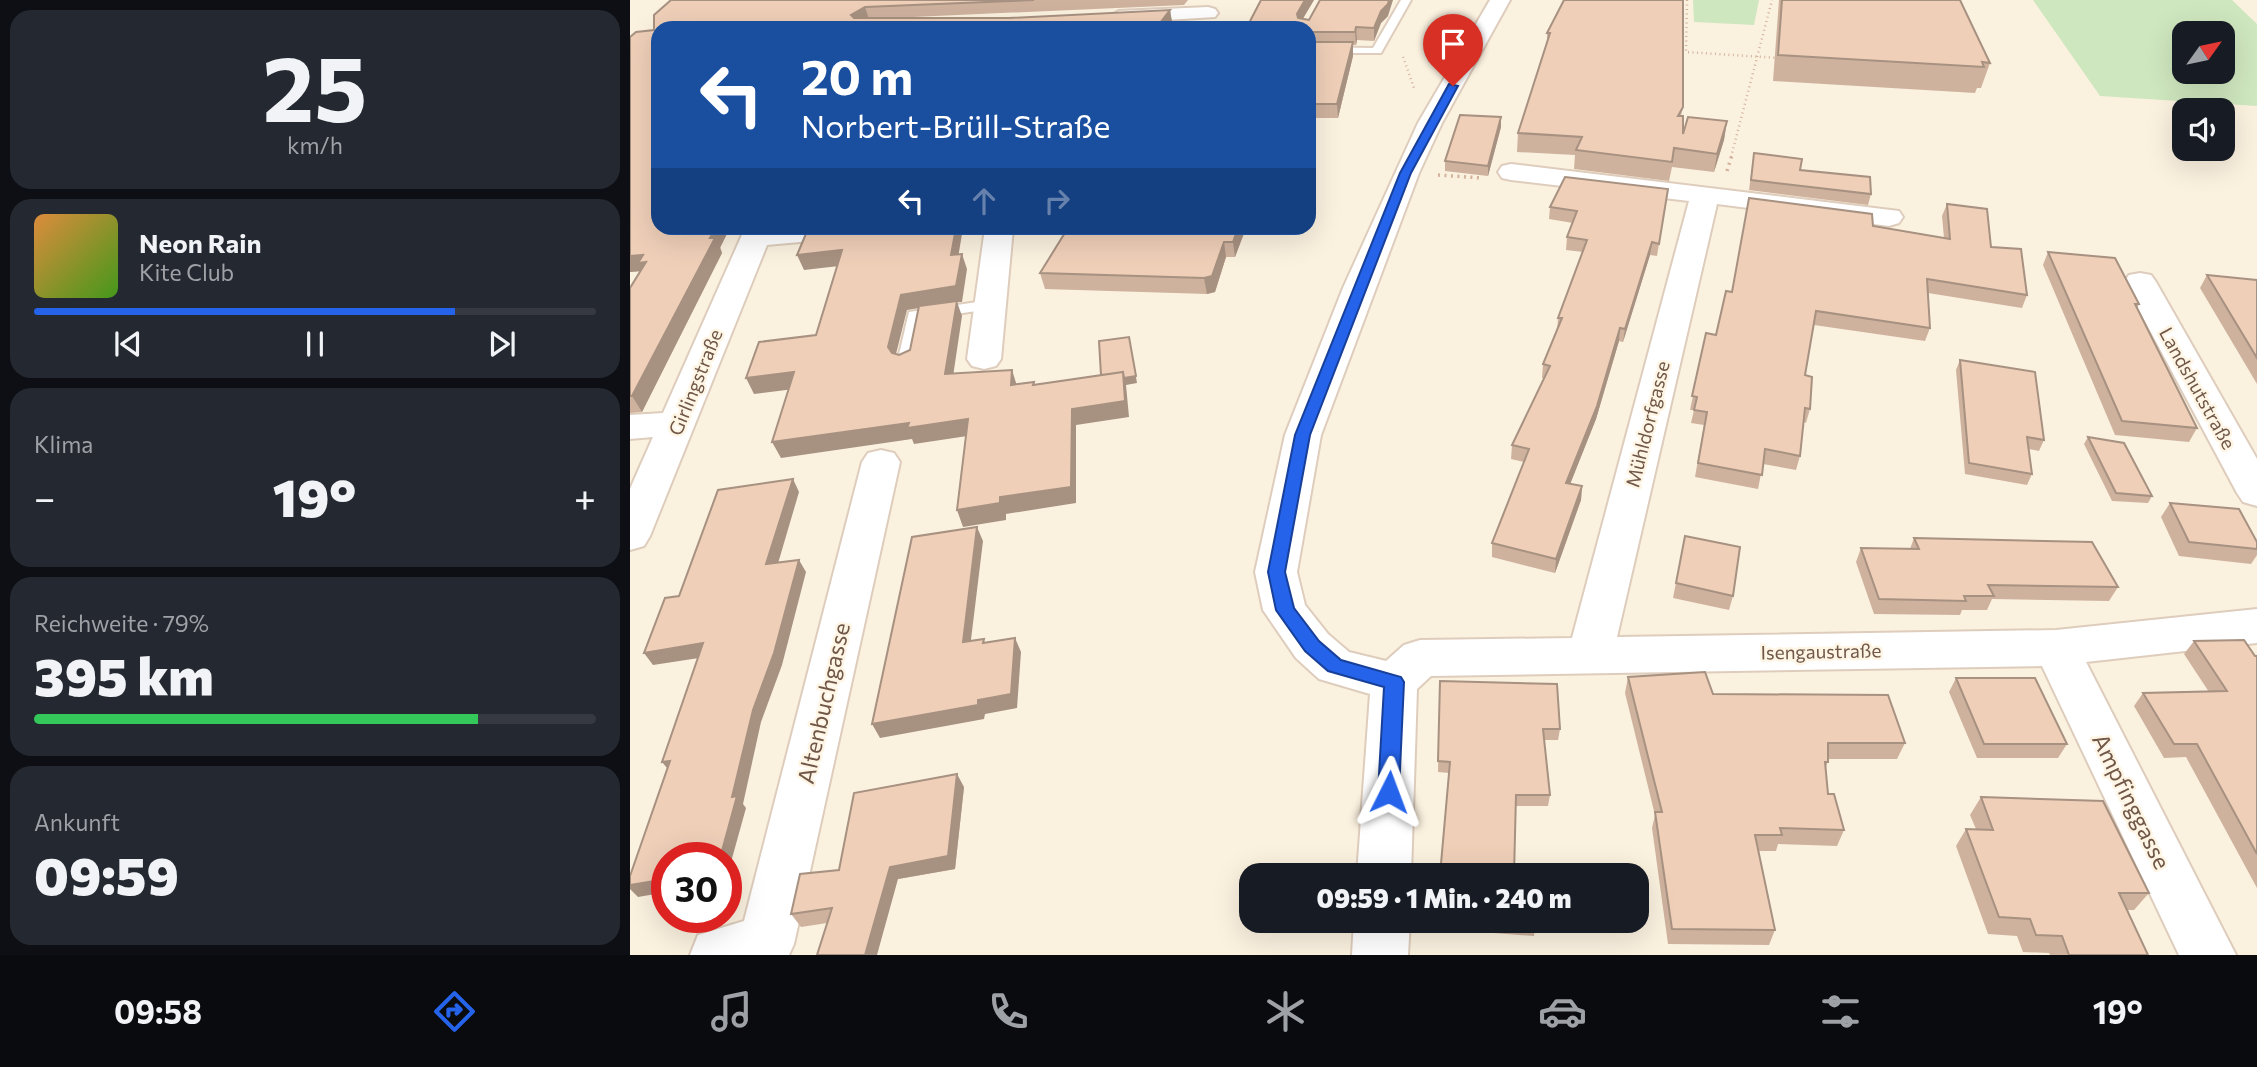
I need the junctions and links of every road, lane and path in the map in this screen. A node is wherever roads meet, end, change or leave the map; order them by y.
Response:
1 (1406, 0) edge
2 (1500, 0) edge
3 (1687, 0) edge
4 (1772, 0) edge
5 (1208, 14) edge
6 (1099, 18) edge
7 (1316, 50) edge
8 (1759, 56) junction
9 (1785, 58) edge
10 (1511, 172) dead end
11 (1713, 195) junction
12 (1889, 218) dead end
13 (755, 235) edge
14 (998, 235) edge
15 (2140, 282) dead end
16 (991, 305) junction
17 (984, 359) dead end
18 (905, 363) edge
19 (678, 424) junction
20 (630, 427) edge
21 (881, 462) dead end
22 (2257, 493) edge
23 (630, 536) edge
24 (2257, 626) edge
25 (2056, 648) junction
26 (1590, 654) junction
27 (1394, 682) junction
28 (1385, 863) edge
29 (1381, 933) edge
30 (749, 951) edge
31 (1380, 955) edge
32 (2208, 955) edge

1 - 7 lane
2 - 27 street
3 - 8 path
4 - 8 path
5 - 6 street
8 - 9 path
8 - 11 path
10 - 11 street
11 - 12 street
11 - 26 street, Mühldorfgasse
13 - 19 street, Girlingstraße
14 - 16 street
15 - 22 street, Landshutstraße
16 - 17 street
16 - 18 lane
19 - 20 street
19 - 23 street, Girlingstraße
21 - 30 street, Altenbuchgasse
24 - 25 street, Isengaustraße
25 - 26 street, Isengaustraße
25 - 32 street, Ampfinggasse
26 - 27 street, Isengaustraße
27 - 28 street
29 - 31 street

